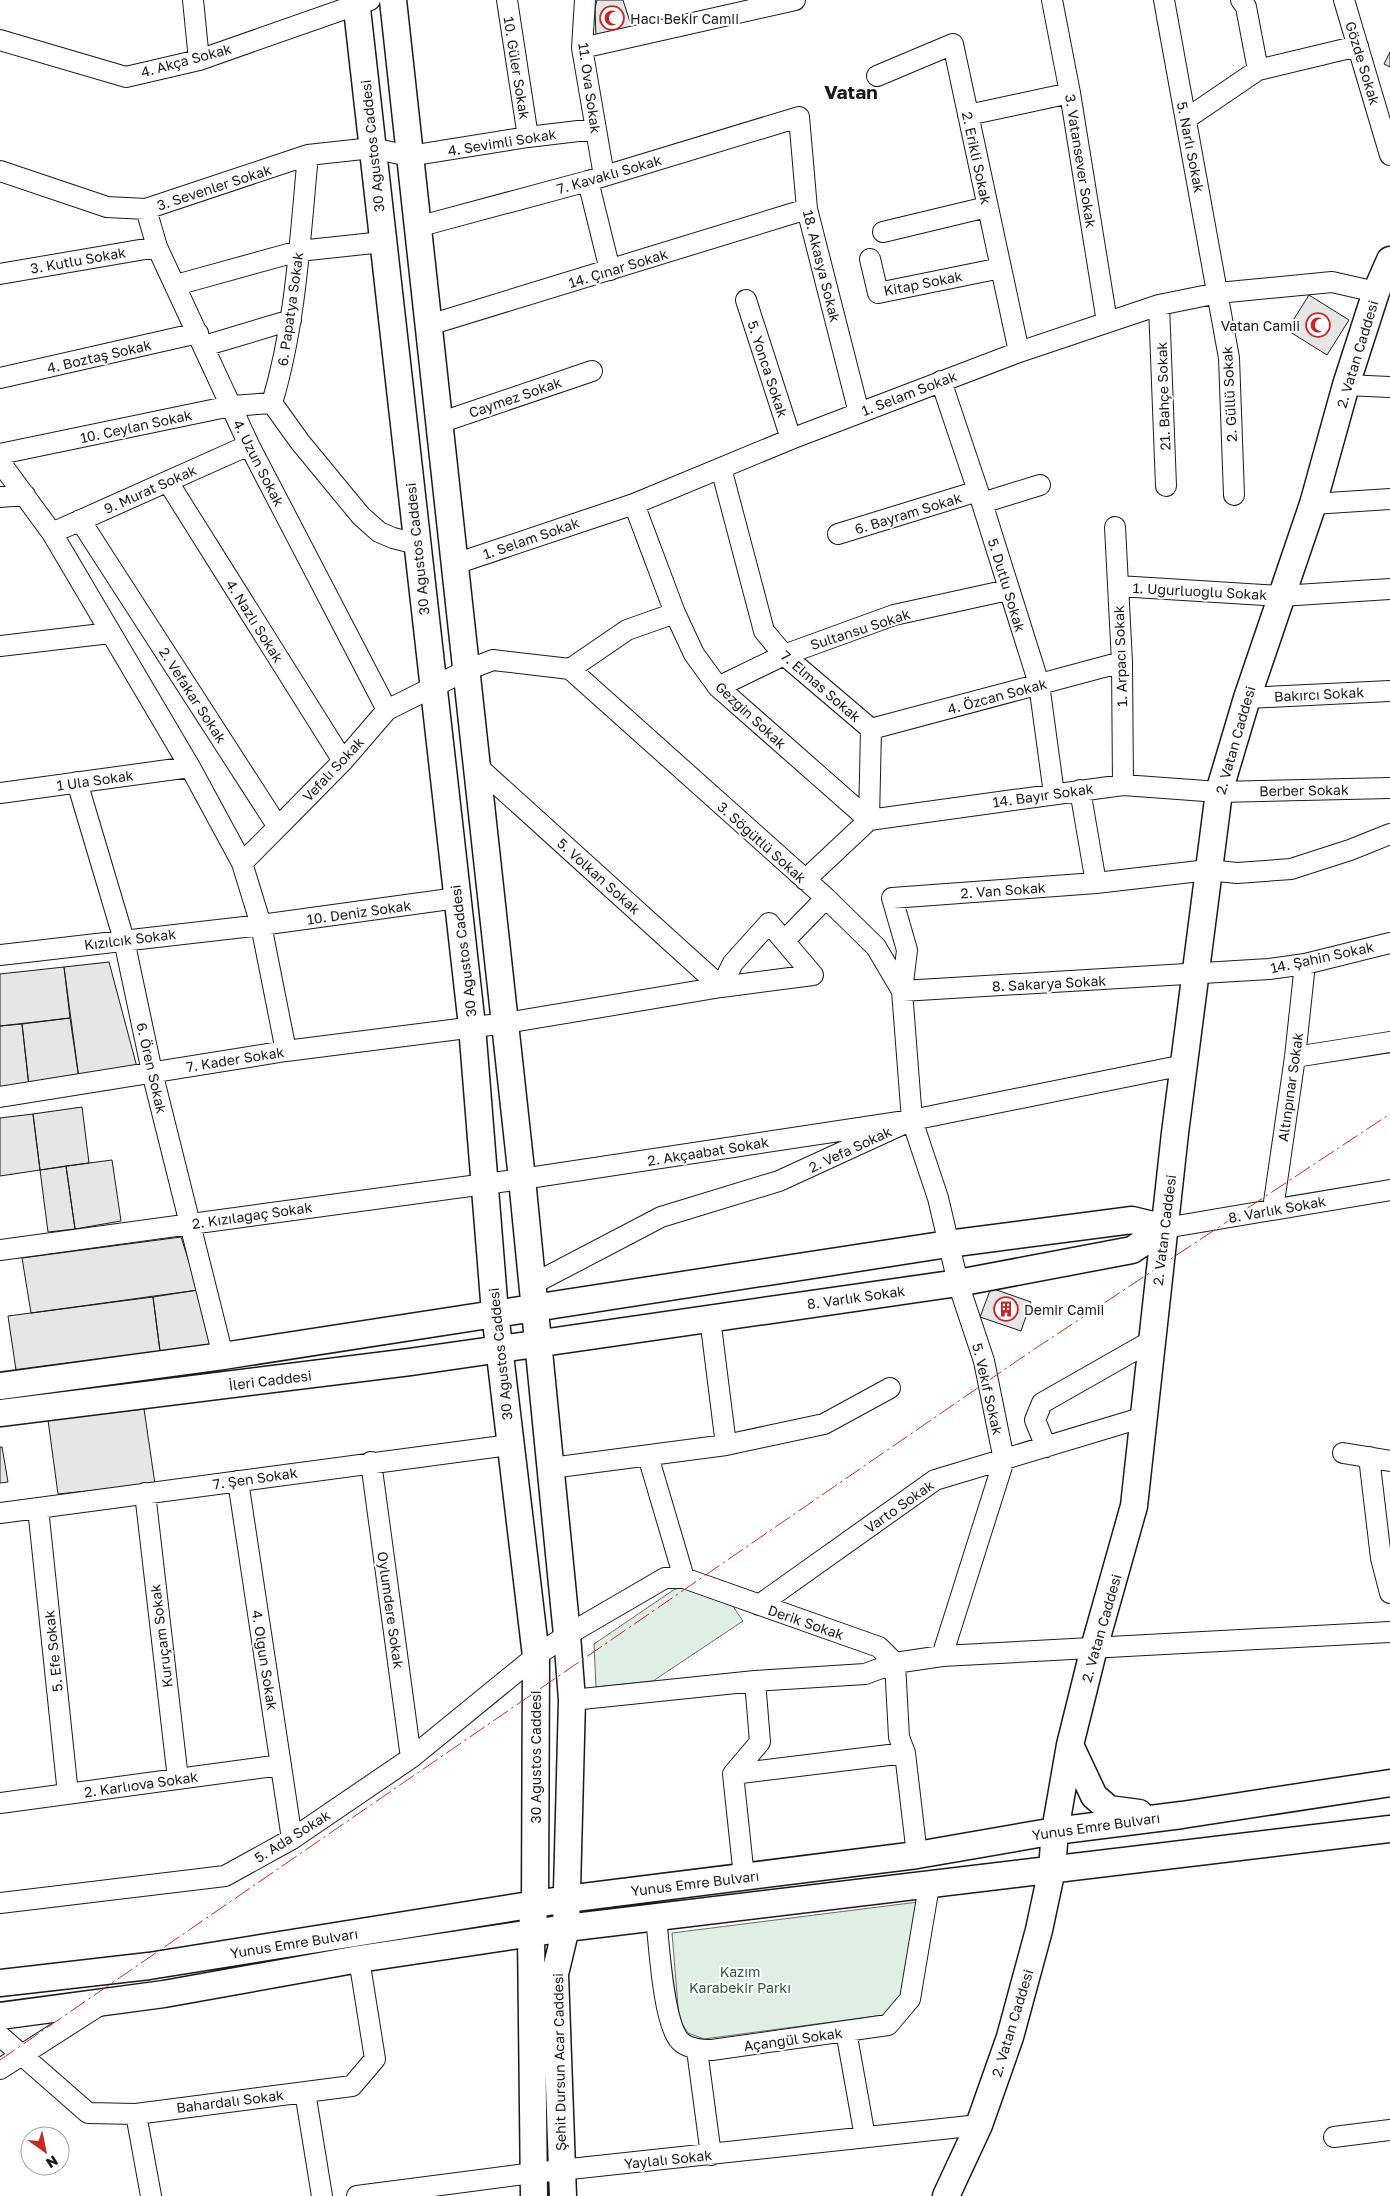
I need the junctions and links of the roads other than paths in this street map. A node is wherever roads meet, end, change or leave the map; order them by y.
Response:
1 (193, 0) edge
2 (392, 0) edge
3 (507, 0) edge
4 (585, 0) edge
5 (795, 0) edge
6 (1052, 0) edge
7 (1164, 0) edge
8 (1241, 0) edge
9 (1344, 0) edge
10 (361, 1) edge
11 (0, 40) edge
12 (1358, 46) junction
13 (582, 48) junction
14 (199, 60) junction
15 (1258, 70) junction
16 (877, 76) dead end
17 (1070, 92) junction
18 (968, 115) junction
19 (799, 117) joint
20 (1186, 118) junction
21 (595, 129) junction
22 (528, 136) junction
23 (372, 148) junction
24 (308, 155) junction
25 (1390, 155) edge
26 (410, 156) junction
27 (0, 170) edge
28 (596, 178) junction
29 (988, 207) junction
30 (146, 209) junction
31 (807, 209) junction
32 (417, 227) junction
33 (883, 232) dead end
34 (383, 242) junction
35 (157, 247) junction
36 (299, 251) junction
37 (870, 259) dead end
38 (1389, 259) edge
39 (1001, 268) junction
40 (610, 270) junction
41 (0, 274) edge
42 (176, 285) junction
43 (1376, 292) junction
44 (1218, 293) junction
45 (746, 300) dead end
46 (1159, 305) junction
47 (291, 320) junction
48 (1107, 322) junction
49 (428, 325) junction
50 (201, 339) junction
51 (1019, 352) junction
52 (592, 371) dead end
53 (0, 378) edge
54 (941, 380) junction
55 (1346, 385) junction
56 (1390, 387) edge
57 (272, 403) junction
58 (231, 406) junction
59 (859, 413) junction
60 (439, 423) junction
61 (791, 438) junction
62 (249, 445) junction
63 (0, 454) edge
64 (0, 462) edge
65 (721, 468) junction
66 (168, 482) junction
67 (1040, 486) dead end
68 (1166, 486) dead end
69 (24, 495) junction
70 (1234, 495) dead end
71 (0, 497) edge
72 (980, 497) junction
73 (1390, 499) edge
74 (634, 504) junction
75 (1313, 504) junction
76 (80, 520) junction
77 (1115, 527) dead end
78 (52, 533) junction
79 (838, 534) dead end
80 (417, 544) junction
81 (455, 564) junction
82 (1118, 586) junction
83 (1390, 589) edge
84 (1008, 590) junction
85 (1281, 596) junction
86 (675, 613) junction
87 (110, 633) junction
88 (0, 646) edge
89 (784, 655) junction
90 (1122, 662) junction
91 (570, 669) junction
92 (467, 670) junction
93 (1039, 684) junction
94 (433, 686) junction
95 (718, 686) junction
96 (1390, 691) edge
97 (1247, 698) junction
98 (387, 710) junction
99 (871, 730) junction
100 (343, 761) junction
101 (477, 766) junction
102 (190, 767) junction
103 (77, 782) junction
104 (1123, 785) junction
105 (1390, 788) edge
106 (1080, 790) junction
107 (1219, 792) junction
108 (0, 793) edge
109 (1054, 794) junction
110 (869, 820) junction
111 (278, 826) junction
112 (1390, 834) edge
113 (242, 863) junction
114 (1208, 870) junction
115 (805, 880) junction
116 (1096, 883) junction
117 (457, 898) junction
118 (826, 898) junction
119 (261, 925) junction
120 (124, 940) junction
121 (785, 940) junction
122 (1390, 942) edge
123 (0, 955) edge
124 (1305, 964) junction
125 (1195, 975) junction
126 (720, 987) junction
127 (902, 990) junction
128 (506, 1023) junction
129 (472, 1026) junction
130 (1390, 1042) edge
131 (286, 1051) junction
132 (1295, 1057) junction
133 (1184, 1065) junction
134 (152, 1072) junction
135 (0, 1097) edge
136 (912, 1120) junction
137 (503, 1181) junction
138 (1390, 1190) edge
139 (1273, 1209) junction
140 (188, 1224) junction
141 (1165, 1228) junction
142 (948, 1244) junction
143 (0, 1250) edge
144 (958, 1283) junction
145 (534, 1296) junction
146 (495, 1313) junction
147 (710, 1318) junction
148 (1151, 1341) junction
149 (539, 1343) junction
150 (498, 1350) junction
151 (223, 1356) junction
152 (0, 1386) edge
153 (890, 1388) dead end
154 (0, 1414) edge
155 (1144, 1417) junction
156 (510, 1444) junction
157 (726, 1445) junction
158 (1046, 1446) junction
159 (1343, 1452) dead end
160 (648, 1456) junction
161 (1369, 1457) junction
162 (1004, 1460) junction
163 (1390, 1461) edge
164 (371, 1462) junction
165 (551, 1468) junction
166 (238, 1481) junction
167 (144, 1493) junction
168 (38, 1508) junction
169 (0, 1512) edge
170 (684, 1578) junction
171 (1390, 1593) edge
172 (759, 1605) junction
173 (1387, 1628) edge
174 (567, 1635) junction
175 (1094, 1648) junction
176 (536, 1656) junction
177 (942, 1656) junction
178 (895, 1663) junction
179 (755, 1681) junction
180 (572, 1700) junction
181 (1070, 1745) junction
182 (905, 1754) junction
183 (411, 1758) junction
184 (281, 1765) junction
185 (733, 1774) junction
186 (178, 1779) junction
187 (1390, 1783) edge
188 (68, 1794) junction
189 (0, 1803) edge
190 (1182, 1815) junction
191 (1390, 1829) edge
192 (1055, 1831) junction
193 (292, 1839) junction
194 (917, 1855) junction
195 (1052, 1869) junction
196 (744, 1877) junction
197 (930, 1886) junction
198 (567, 1900) junction
199 (0, 1903) edge
200 (535, 1904) junction
201 (656, 1917) junction
202 (566, 1928) junction
203 (531, 1934) junction
204 (359, 1959) junction
205 (0, 1983) edge
206 (103, 2002) junction
207 (0, 2016) edge
208 (846, 2031) junction
209 (0, 2036) edge
210 (697, 2050) junction
211 (21, 2055) junction
212 (0, 2069) edge
213 (305, 2092) junction
214 (136, 2114) junction
215 (979, 2125) junction
216 (1390, 2130) edge
217 (865, 2137) junction
218 (1334, 2137) dead end
219 (712, 2155) junction
220 (562, 2170) junction
221 (533, 2184) edge
222 (151, 2196) edge
223 (322, 2196) edge
224 (357, 2196) edge
225 (563, 2196) edge
226 (946, 2196) edge

1 - 14 street
2 - 26 main road, 30 Ağustos Caddesi
3 - 22 street, 10. Güler Sokak
4 - 13 street, 11. Ova Sokak
5 - 13 street
6 - 17 street, 3. Vatansever Sokak
7 - 20 street, 5. Narlı Sokak
8 - 15 street
9 - 12 street, Gözde Sokak
10 - 14 street, 4. Akça Sokak
10 - 23 main road, 30 Ağustos Caddesi
11 - 14 street, 4. Akça Sokak
12 - 15 street
12 - 25 street, Gözde Sokak
13 - 21 street, 11. Ova Sokak
15 - 20 street
16 - 18 street, 2. Erikli Sokak
17 - 18 street
17 - 48 street, 3. Vatansever Sokak
18 - 29 street, 2. Erikli Sokak
19 - 28 street, 7. Kavaklı Sokak
19 - 31 street, 18. Akasya Sokak
20 - 44 street, 5. Narlı Sokak
21 - 22 street, 4. Sevimli Sokak
21 - 28 street, 11. Ova Sokak
22 - 26 street, 4. Sevimli Sokak
23 - 24 street, 3. Sevenler Sokak
23 - 26 street, 3. Sevenler Sokak
23 - 34 main road, 30 Ağustos Caddesi
24 - 30 street, 3. Sevenler Sokak
24 - 36 street, 6. Papatya Sokak
26 - 32 main road, 30 Ağustos Caddesi
27 - 30 street, 3. Sevenler Sokak
28 - 32 street, 7. Kavaklı Sokak
28 - 40 street, 11. Ova Sokak
29 - 33 street
29 - 39 street, 2. Erikli Sokak
30 - 35 street, 4. Uzun Sokak
31 - 40 street, 14. Çınar Sokak
31 - 59 street, 18. Akasya Sokak
32 - 49 main road, 30 Ağustos Caddesi
34 - 36 street
34 - 80 main road, 30 Ağustos Caddesi
35 - 41 street, 3. Kutlu Sokak
35 - 42 street, 4. Uzun Sokak
36 - 42 street
36 - 47 street, 6. Papatya Sokak
37 - 39 street, Kitap Sokak
38 - 43 main road, 2. Vatan Caddesi
39 - 51 street, 2. Erikli Sokak
40 - 49 street, 14. Çınar Sokak
42 - 50 street, 4. Uzun Sokak
43 - 44 street, 1. Selam Sokak
43 - 55 main road, 2. Vatan Caddesi
44 - 46 street, 1. Selam Sokak
44 - 70 street, 2. Güllü Sokak
45 - 61 street, 5. Yonca Sokak
46 - 48 street, 1. Selam Sokak
46 - 68 street, 21. Bahçe Sokak
47 - 50 street, 4. Boztaş Sokak
47 - 57 street, 6. Papatya Sokak
48 - 51 street, 1. Selam Sokak
49 - 60 main road, 30 Ağustos Caddesi
50 - 53 street, 4. Boztaş Sokak
50 - 58 street, 4. Uzun Sokak
51 - 54 street, 1. Selam Sokak
52 - 60 street, Caymez Sokak
54 - 59 street, 1. Selam Sokak
54 - 72 street, 5. Dutlu Sokak
55 - 56 street
55 - 75 main road, 2. Vatan Caddesi
57 - 58 street, 10. Ceylan Sokak
57 - 80 street
58 - 62 street, 4. Uzun Sokak
58 - 63 street, 10. Ceylan Sokak
59 - 61 street, 1. Selam Sokak
60 - 81 main road, 30 Ağustos Caddesi
61 - 65 street, 1. Selam Sokak
62 - 66 street, 9. Murat Sokak
62 - 98 street, 4. Uzun Sokak
64 - 69 street
65 - 74 street, 1. Selam Sokak
65 - 89 street, 7. Elmas Sokak
66 - 76 street, 9. Murat Sokak
66 - 100 street, 4. Nazlı Sokak
67 - 72 street, 6. Bayram Sokak
69 - 71 street
69 - 78 street
72 - 79 street, 6. Bayram Sokak
72 - 84 street, 5. Dutlu Sokak
73 - 75 street
74 - 81 street, 1. Selam Sokak
74 - 86 street, Gezgin Sokak
75 - 85 main road, 2. Vatan Caddesi
76 - 78 street, 9. Murat Sokak
76 - 111 street, 2. Vefakar Sokak
77 - 82 street, 1. Arpacı Sokak
78 - 87 street
80 - 94 main road, 30 Ağustos Caddesi
81 - 92 main road, 30 Ağustos Caddesi
82 - 85 street, 1. Uğurluoğlu Sokak
82 - 90 street, 1. Arpacı Sokak
83 - 85 street, 1. Uğurluoğlu Sokak
84 - 89 street, Sultansu Sokak
84 - 93 street, 5. Dutlu Sokak
85 - 97 main road, 2. Vatan Caddesi
86 - 91 street
86 - 95 street, Gezgin Sokak
87 - 88 street
87 - 102 street
89 - 95 street, Sultansu Sokak
89 - 99 street, 7. Elmas Sokak
90 - 93 street, 4. Özcan Sokak
90 - 104 street, 1. Arpacı Sokak
91 - 92 street
91 - 115 street, 3. Söğütlü Sokak
92 - 94 street
92 - 101 main road, 30 Ağustos Caddesi
93 - 99 street, 4. Özcan Sokak
93 - 109 street, 5. Dutlu Sokak
94 - 98 street
94 - 117 main road, 30 Ağustos Caddesi
95 - 110 street, Gezgin Sokak
96 - 97 street, Bakırcı Sokak
97 - 107 main road, 2. Vatan Caddesi
98 - 100 street, Vefalı Sokak
99 - 110 street, 7. Elmas Sokak
100 - 111 street, Vefalı Sokak
101 - 126 street, 5. Volkan Sokak
101 - 128 main road, 30 Ağustos Caddesi
102 - 103 street, 1 Ula Sokak
102 - 113 street
103 - 108 street, 1 Ula Sokak
103 - 120 street, 6. Ören Sokak
104 - 106 street, 14. Bayır Sokak
104 - 107 street, 14. Bayır Sokak
105 - 107 street, Berber Sokak
106 - 109 street, 14. Bayır Sokak
106 - 116 street
107 - 114 main road, 2. Vatan Caddesi
109 - 110 street, 14. Bayır Sokak
110 - 115 street
111 - 113 street
112 - 114 street, 2. Van Sokak
113 - 119 street
114 - 116 street, 2. Van Sokak
114 - 125 main road, 2. Vatan Caddesi
115 - 118 street, 3. Söğütlü Sokak
116 - 127 street, 2. Van Sokak
117 - 119 street, 10. Deniz Sokak
117 - 129 main road, 30 Ağustos Caddesi
118 - 121 street
118 - 127 street, 3. Söğütlü Sokak
119 - 120 street, Kızılcık Sokak
119 - 131 street
120 - 123 street, Kızılcık Sokak
120 - 134 street, 6. Ören Sokak
121 - 126 street
121 - 126 street
122 - 124 street, 14. Şahin Sokak
124 - 125 street, 14. Şahin Sokak
124 - 132 street, Altınpınar Sokak
125 - 127 street, 8. Sakarya Sokak
125 - 133 main road, 2. Vatan Caddesi
126 - 128 street
127 - 136 street, 3. Söğütlü Sokak
128 - 129 street
128 - 137 main road, 30 Ağustos Caddesi
129 - 131 street, 7. Kader Sokak
129 - 137 main road, 30 Ağustos Caddesi
130 - 132 street
131 - 134 street, 7. Kader Sokak
132 - 139 street, Altınpınar Sokak
133 - 136 street, 2. Vefa Sokak
133 - 141 main road, 2. Vatan Caddesi
134 - 135 street, 7. Kader Sokak
134 - 140 street, 6. Ören Sokak
136 - 137 street, 2. Akçaabat Sokak
136 - 142 street, 5. Vekıf Sokak
136 - 145 street, 2. Vefa Sokak
137 - 140 street, 2. Kızılağaç Sokak
137 - 145 main road, 30 Ağustos Caddesi
137 - 146 main road, 30 Ağustos Caddesi
138 - 139 street, 8. Varlık Sokak
139 - 141 street, 8. Varlık Sokak
140 - 143 street, 2. Kızılağaç Sokak
140 - 151 street, 6. Ören Sokak
141 - 142 main road, 8. Varlık Sokak
141 - 144 main road, 8. Varlık Sokak
141 - 148 main road, 2. Vatan Caddesi
142 - 144 street, 5. Vekıf Sokak
142 - 145 main road, 8. Varlık Sokak
144 - 147 main road, 8. Varlık Sokak
144 - 162 street, 5. Vekıf Sokak
145 - 146 main road
145 - 149 main road, 30 Ağustos Caddesi
146 - 150 main road, 30 Ağustos Caddesi
146 - 151 main road
147 - 149 main road, 8. Varlık Sokak
147 - 157 street
148 - 155 main road, 2. Vatan Caddesi
148 - 158 street
149 - 150 main road, İleri Caddesi
149 - 165 main road, 30 Ağustos Caddesi
150 - 154 main road, İleri Caddesi
150 - 156 main road, 30 Ağustos Caddesi
151 - 152 main road
153 - 157 street
155 - 158 street, Varto Sokak
155 - 175 main road, 2. Vatan Caddesi
156 - 164 street, 7. Şen Sokak
156 - 176 main road, 30 Ağustos Caddesi
157 - 160 street
158 - 162 street, Varto Sokak
159 - 161 street
160 - 165 street
160 - 170 street
161 - 163 street
161 - 171 street
162 - 172 street, Varto Sokak
162 - 177 street, 5. Vekıf Sokak
164 - 166 street, 7. Şen Sokak
164 - 183 street, Oylumdere Sokak
165 - 174 main road, 30 Ağustos Caddesi
166 - 167 street, 7. Şen Sokak
166 - 184 street, 4. Olgun Sokak
167 - 168 street, 7. Şen Sokak
167 - 186 street, Kuruçam Sokak
168 - 169 street, 7. Şen Sokak
168 - 188 street, 5. Efe Sokak
170 - 172 street, Derik Sokak
170 - 174 street, Derik Sokak
172 - 178 street, Derik Sokak
173 - 175 street
174 - 176 street, Derik Sokak
174 - 180 main road, 30 Ağustos Caddesi
175 - 177 street
175 - 181 main road, 2. Vatan Caddesi
176 - 183 street, 5. Ada Sokak
176 - 200 main road, 30 Ağustos Caddesi
177 - 178 street
178 - 179 street
178 - 182 street
179 - 180 street
179 - 185 street
180 - 198 main road, 30 Ağustos Caddesi
181 - 190 main road
181 - 192 main road, 2. Vatan Caddesi
182 - 185 street
182 - 194 street
183 - 193 street, 5. Ada Sokak
184 - 186 street, 2. Karlıova Sokak
184 - 193 street, 4. Olgun Sokak
185 - 196 street
186 - 188 street, 2. Karlıova Sokak
187 - 190 main road, Yunus Emre Bulvarı
188 - 189 street, 2. Karlıova Sokak
190 - 192 main road, Yunus Emre Bulvarı
191 - 195 main road, Yunus Emre Bulvarı
192 - 194 main road, Yunus Emre Bulvarı
192 - 195 main road, 2. Vatan Caddesi
193 - 199 street, 5. Ada Sokak
194 - 196 main road, Yunus Emre Bulvarı
195 - 197 main road, Yunus Emre Bulvarı
195 - 215 main road, 2. Vatan Caddesi
196 - 198 main road, Yunus Emre Bulvarı
197 - 201 main road, Yunus Emre Bulvarı
197 - 208 street, Açangül Sokak
198 - 200 main road, Yunus Emre Bulvarı
198 - 202 main road, Şehit Dursun Acar Caddesi
200 - 203 main road, 30 Ağustos Caddesi
200 - 205 main road, Yunus Emre Bulvarı
201 - 202 main road, Yunus Emre Bulvarı
201 - 210 street
202 - 203 main road, Yunus Emre Bulvarı
202 - 220 main road, Şehit Dursun Acar Caddesi
203 - 204 main road, Yunus Emre Bulvarı
203 - 221 main road, Şehit Dursun Acar Caddesi
204 - 206 main road, Yunus Emre Bulvarı
204 - 213 street, Bahardalı Sokak
206 - 207 main road, Yunus Emre Bulvarı
206 - 211 street
208 - 210 street, Açangül Sokak
208 - 217 street
209 - 211 street, Bahardalı Sokak
210 - 219 street
211 - 212 street
211 - 214 street, Bahardalı Sokak
213 - 214 street, Bahardalı Sokak
213 - 223 street
214 - 222 street
215 - 217 street, Yaylalı Sokak
215 - 226 main road, 2. Vatan Caddesi
216 - 218 street
217 - 219 street, Yaylalı Sokak
219 - 220 street, Yaylalı Sokak
220 - 221 street, Yaylalı Sokak
220 - 225 main road, Şehit Dursun Acar Caddesi
221 - 224 street, Yaylalı Sokak

